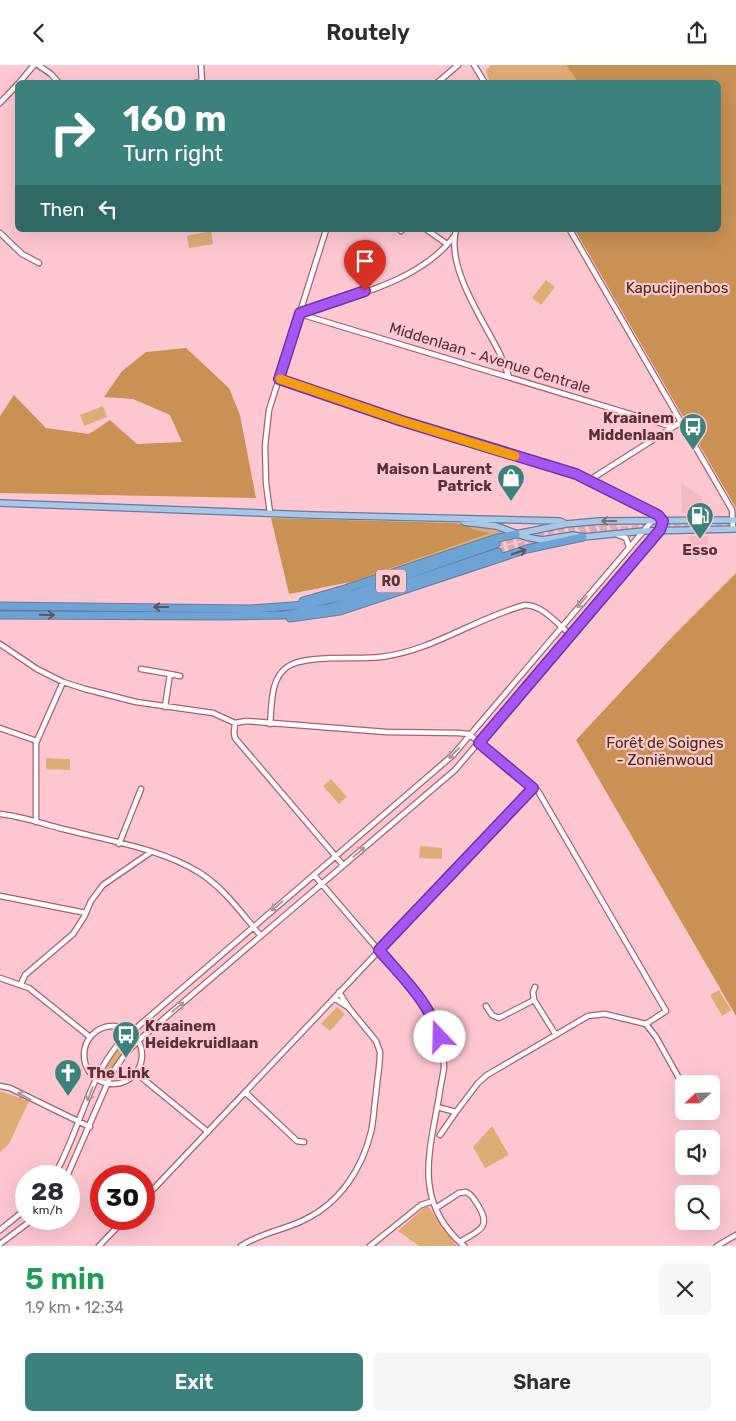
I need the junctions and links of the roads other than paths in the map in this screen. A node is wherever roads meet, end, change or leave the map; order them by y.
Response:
1 (34, 65) edge
2 (38, 65) edge
3 (201, 65) edge
4 (458, 65) edge
5 (474, 65) edge
6 (21, 80) edge
7 (56, 80) edge
8 (202, 80) edge
9 (440, 80) edge
10 (482, 80) edge
11 (15, 86) edge
12 (0, 103) edge
13 (325, 232) edge
14 (430, 232) edge
15 (455, 232) edge
16 (571, 232) edge
17 (0, 233) edge
18 (447, 244) junction
19 (39, 263) dead end
20 (300, 313) junction
21 (509, 377) junction
22 (279, 379) junction
23 (681, 422) junction
24 (673, 427) junction
25 (588, 481) junction
26 (0, 503) edge
27 (270, 513) junction
28 (452, 519) junction
29 (734, 520) edge
30 (652, 521) junction
31 (663, 521) junction
32 (566, 524) junction
33 (734, 529) edge
34 (660, 530) junction
35 (644, 531) junction
36 (503, 532) junction
37 (516, 533) junction
38 (610, 533) junction
39 (583, 537) junction
40 (629, 547) junction
41 (621, 557) junction
42 (630, 564) junction
43 (0, 605) edge
44 (283, 605) junction
45 (306, 614) junction
46 (0, 615) edge
47 (561, 627) junction
48 (571, 635) junction
49 (0, 644) edge
50 (141, 669) dead end
51 (526, 669) junction
52 (170, 675) junction
53 (180, 676) dead end
54 (536, 676) junction
55 (63, 682) junction
56 (164, 707) junction
57 (235, 723) junction
58 (270, 724) junction
59 (0, 727) edge
60 (470, 735) junction
61 (37, 741) junction
62 (479, 743) junction
63 (533, 788) junction
64 (141, 789) dead end
65 (0, 814) edge
66 (36, 822) junction
67 (119, 844) junction
68 (151, 852) junction
69 (336, 857) junction
70 (343, 865) junction
71 (314, 875) junction
72 (322, 884) junction
73 (0, 896) edge
74 (86, 913) junction
75 (253, 927) junction
76 (261, 936) junction
77 (379, 950) junction
78 (0, 978) edge
79 (20, 984) junction
80 (535, 987) dead end
81 (339, 992) junction
82 (334, 998) junction
83 (534, 1000) junction
84 (486, 1006) dead end
85 (349, 1008) junction
86 (646, 1024) junction
87 (131, 1031) junction
88 (556, 1035) junction
89 (90, 1037) junction
90 (139, 1040) junction
91 (136, 1073) junction
92 (677, 1075) edge
93 (96, 1078) junction
94 (108, 1083) junction
95 (0, 1086) edge
96 (245, 1092) junction
97 (438, 1107) junction
98 (456, 1112) junction
99 (79, 1122) junction
100 (90, 1127) junction
101 (208, 1131) junction
102 (440, 1135) dead end
103 (304, 1142) dead end
104 (59, 1165) edge
105 (73, 1165) edge
106 (155, 1187) edge
107 (433, 1201) junction
108 (436, 1208) junction
109 (15, 1218) edge
110 (0, 1230) edge
111 (18, 1230) edge
112 (114, 1230) edge
113 (736, 1235) edge
114 (0, 1244) edge
115 (462, 1244) edge
116 (725, 1244) edge
117 (99, 1246) edge
118 (240, 1246) edge
119 (370, 1246) edge
120 (716, 1246) edge

1 - 6 street
2 - 7 street
3 - 8 street
4 - 9 street
5 - 10 street
11 - 12 street
13 - 20 street
14 - 18 street
15 - 18 street
15 - 21 street
16 - 23 street
17 - 19 street
18 - 20 street
20 - 21 street, Middenlaan - Avenue Centrale
20 - 22 street
21 - 24 street, Middenlaan - Avenue Centrale
22 - 25 street
22 - 27 street
23 - 24 street
23 - 29 street
24 - 25 street
25 - 31 street
26 - 27 main road
27 - 28 main road
28 - 32 main road
28 - 36 main road
29 - 31 main road
29 - 33 street
30 - 31 main road
30 -> 32 main road
30 - 35 street
31 - 34 street
32 - 37 main road
33 - 34 main road
34 - 35 main road
34 - 42 street
35 - 38 main road
35 - 40 street
36 - 37 highway
36 - 44 highway
37 - 39 main road
38 - 39 main road
38 - 40 street
45 -> 39 highway
40 - 41 street
41 - 42 street
41 -> 47 street
42 - 48 street
44 -> 43 highway, R0
44 - 45 highway, R0
46 -> 45 highway
47 - 48 street
47 - 51 street
47 - 58 street
48 - 54 street
49 - 55 street
50 - 52 street
51 - 54 street
51 - 60 street
52 - 53 street
52 - 56 street
54 - 62 street
55 - 56 street
55 - 61 street
56 - 57 street
57 - 58 street
57 - 69 street
58 - 60 street
59 - 61 street
60 - 62 street
60 -> 69 street
61 - 66 street
62 - 63 street
70 -> 62 street
63 - 77 street
63 - 86 street
64 - 67 street
65 - 66 street
66 - 67 street
67 - 68 street
68 - 74 street
68 - 75 street
69 - 70 street
69 - 71 street
70 - 72 street
71 - 72 street
71 -> 75 street
72 - 76 street
72 - 77 street
73 - 74 street
74 - 79 street
75 - 76 street
75 - 87 street
90 -> 76 street
77 - 81 street
77 - 97 street
78 - 79 street
79 - 89 street
80 - 83 street
81 - 82 street
81 - 85 street
82 - 85 street
82 - 96 street
83 - 84 street
83 - 88 street
85 - 118 street
86 - 88 street
86 - 92 street
87 - 89 street
87 - 90 street
87 - 93 street
88 - 98 street
89 - 93 street
90 - 91 street
90 - 94 street
91 - 94 street
91 - 101 street
93 - 94 street
93 -> 99 street
94 - 100 street
99 -> 95 street
96 - 101 street
96 - 103 street
97 - 98 street
97 - 107 street
98 - 102 street
99 - 100 street
99 - 104 street
100 - 105 street
101 - 106 street
107 - 108 street
107 - 119 street
108 - 115 street
108 - 115 street
109 - 110 street
111 - 114 street
112 - 117 street
113 - 116 street
116 - 120 street

